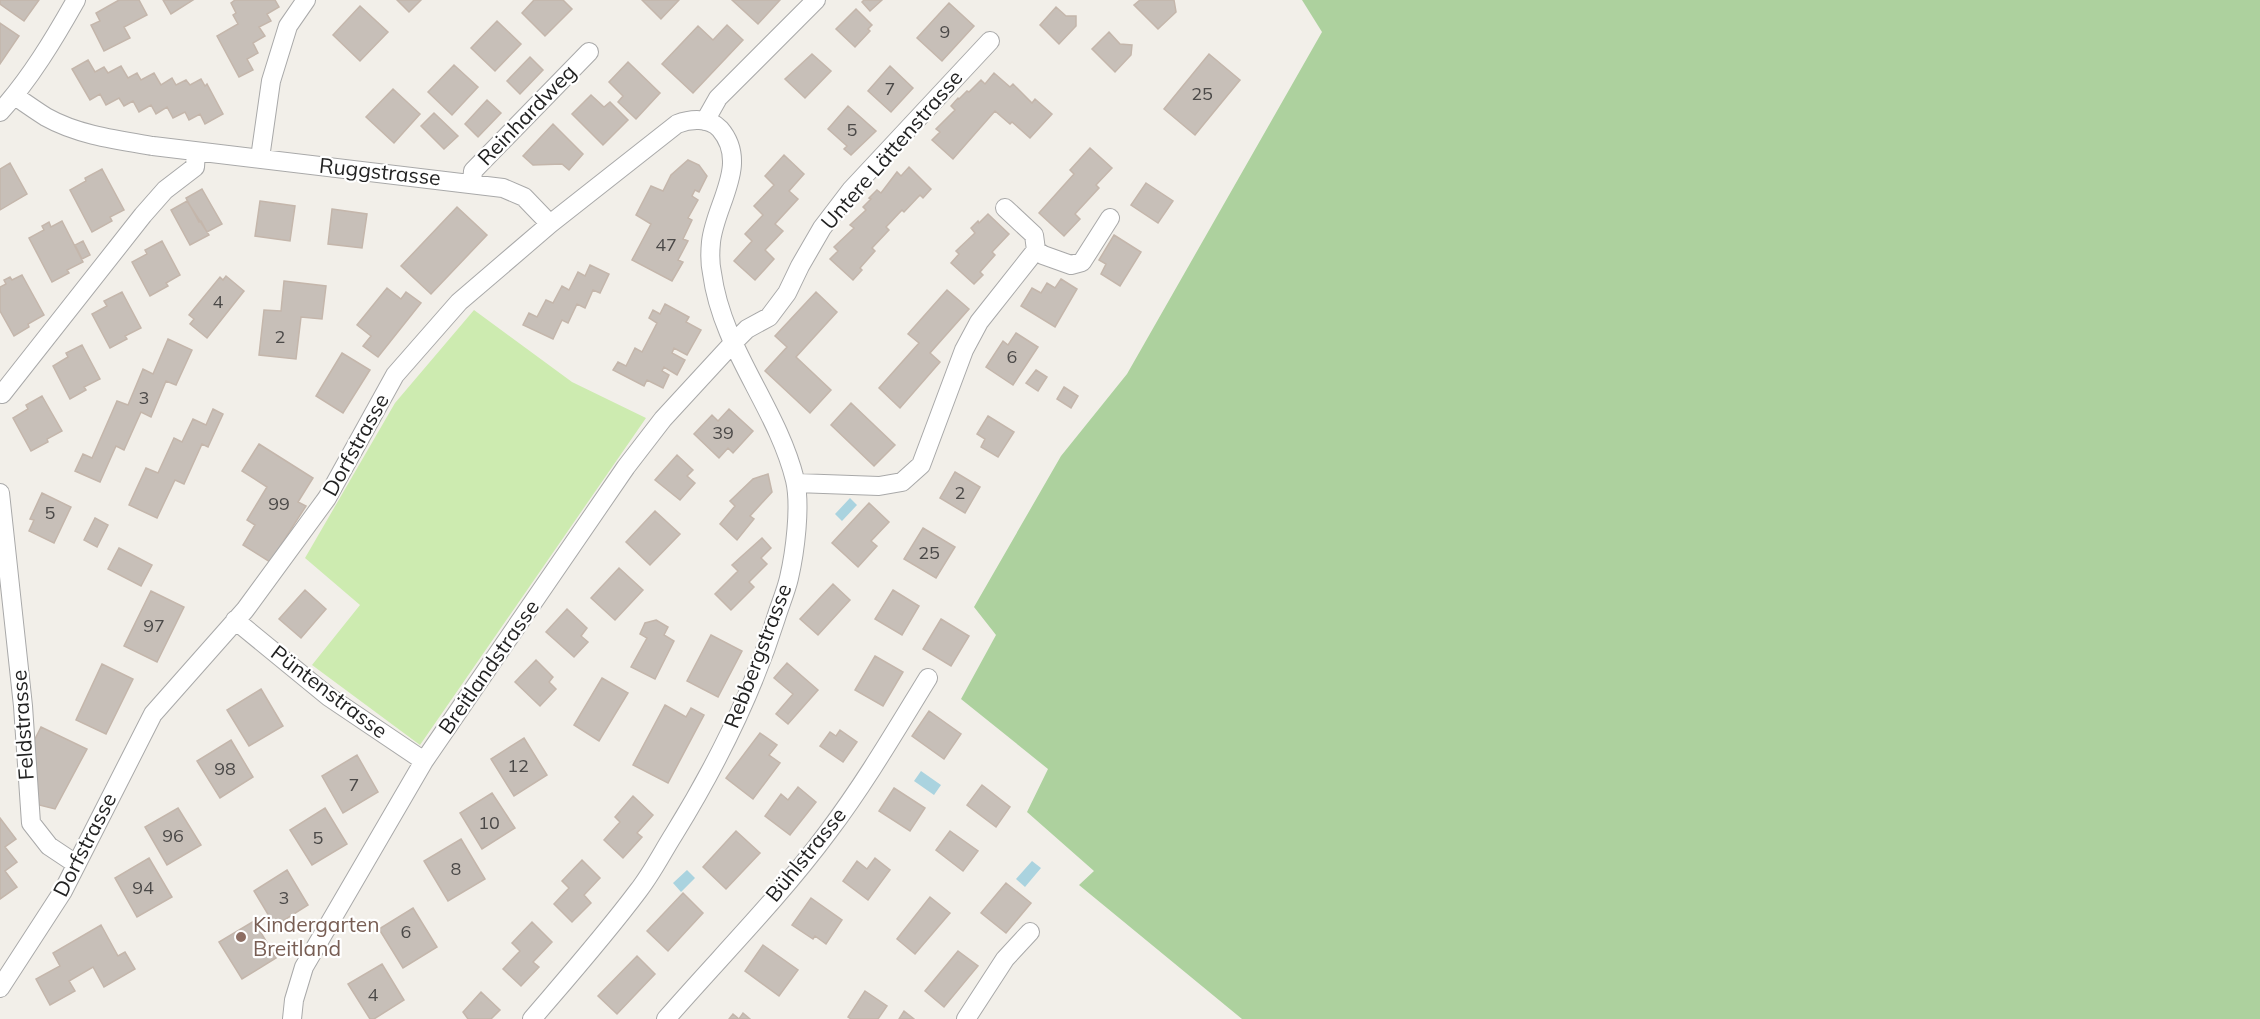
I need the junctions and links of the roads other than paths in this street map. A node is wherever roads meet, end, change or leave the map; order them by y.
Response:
1 (76, 0) edge
2 (306, 0) edge
3 (816, 0) edge
4 (990, 41) dead end
5 (589, 52) dead end
6 (15, 96) junction
7 (0, 112) edge
8 (705, 121) junction
9 (196, 152) junction
10 (260, 158) junction
11 (472, 183) junction
12 (1005, 208) dead end
13 (1110, 218) dead end
14 (550, 224) junction
15 (1036, 250) junction
16 (733, 343) junction
17 (2, 394) dead end
18 (796, 483) junction
19 (0, 493) edge
20 (235, 620) junction
21 (928, 678) dead end
22 (424, 761) junction
23 (76, 864) junction
24 (1030, 932) dead end
25 (0, 988) edge
26 (292, 1019) edge
27 (531, 1019) edge
28 (666, 1019) edge
29 (966, 1019) edge

1 - 6 street
2 - 10 street
3 - 8 street
4 - 16 street, Untere Lättenstrasse
5 - 11 street, Reinhardweg
6 - 7 street
6 - 9 street, Ruggstrasse
8 - 14 street, Dorfstrasse
8 - 16 street, Rebbergstrasse
9 - 10 street, Ruggstrasse
9 - 17 street
10 - 11 street, Ruggstrasse
11 - 14 street, Ruggstrasse
12 - 15 street
13 - 15 street
14 - 20 street, Dorfstrasse
15 - 18 street
16 - 18 street, Rebbergstrasse
16 - 22 street, Breitlandstrasse
18 - 27 street, Rebbergstrasse
19 - 23 street, Feldstrasse
20 - 22 street, Püntenstrasse
20 - 23 street, Dorfstrasse
21 - 28 street, Bühlstrasse
22 - 26 street, Breitlandstrasse
23 - 25 street, Dorfstrasse
24 - 29 street

